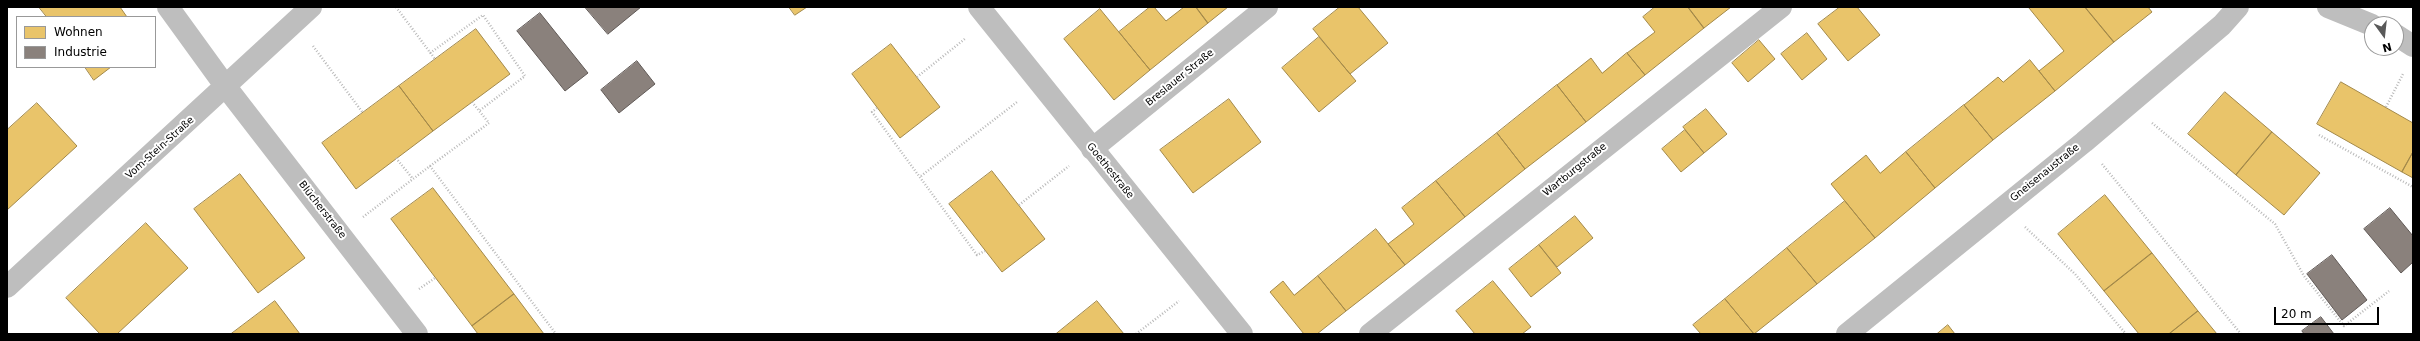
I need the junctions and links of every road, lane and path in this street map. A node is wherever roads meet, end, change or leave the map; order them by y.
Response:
1 (168, 7) edge
2 (396, 7) edge
3 (1267, 7) edge
4 (1780, 7) edge
5 (2238, 7) edge
6 (2328, 7) edge
7 (984, 13) edge
8 (303, 14) edge
9 (2364, 22) edge
10 (2404, 40) edge
11 (2413, 46) edge
12 (430, 52) junction
13 (435, 59) dead end
14 (2406, 68) dead end
15 (917, 77) dead end
16 (1041, 83) junction
17 (226, 87) junction
18 (472, 102) dead end
19 (2129, 104) junction
20 (2386, 107) dead end
21 (877, 108) dead end
22 (479, 111) junction
23 (363, 113) dead end
24 (2319, 135) dead end
25 (2084, 142) junction
26 (1092, 149) junction
27 (396, 158) dead end
28 (430, 166) junction
29 (921, 176) junction
30 (413, 179) junction
31 (2413, 187) edge
32 (1019, 205) dead end
33 (2003, 206) junction
34 (340, 234) junction
35 (985, 251) dead end
36 (1201, 284) junction
37 (7, 287) edge
38 (2389, 291) dead end
39 (417, 334) edge
40 (556, 334) edge
41 (1136, 334) edge
42 (1242, 334) edge
43 (1370, 334) edge
44 (1847, 334) edge
45 (2126, 334) edge
46 (2241, 334) edge

1 - 17 street, Blücherstraße
2 - 12 path
3 - 26 street, Breslauer Straße
4 - 43 street, Wartburgstraße
5 - 19 street, Gneisenaustraße
6 - 9 street
7 - 15 path
7 - 16 street, Goethestraße
8 - 17 street, Vom-Stein-Straße
8 - 23 path
10 - 11 street
12 - 13 path
12 - 22 path
14 - 20 path
16 - 26 street, Goethestraße
16 - 29 path
17 - 34 street, Blücherstraße
17 - 37 street, Vom-Stein-Straße
18 - 22 path
19 - 25 street, Gneisenaustraße
19 - 38 path
21 - 29 path
22 - 28 path
24 - 31 path
25 - 33 street, Gneisenaustraße
25 - 46 path
26 - 32 path
26 - 36 street, Goethestraße
27 - 30 path
28 - 30 path
28 - 40 path
29 - 35 path
30 - 34 path
33 - 44 street, Gneisenaustraße
33 - 45 path
34 - 39 street, Blücherstraße
36 - 41 path
36 - 42 street, Goethestraße

